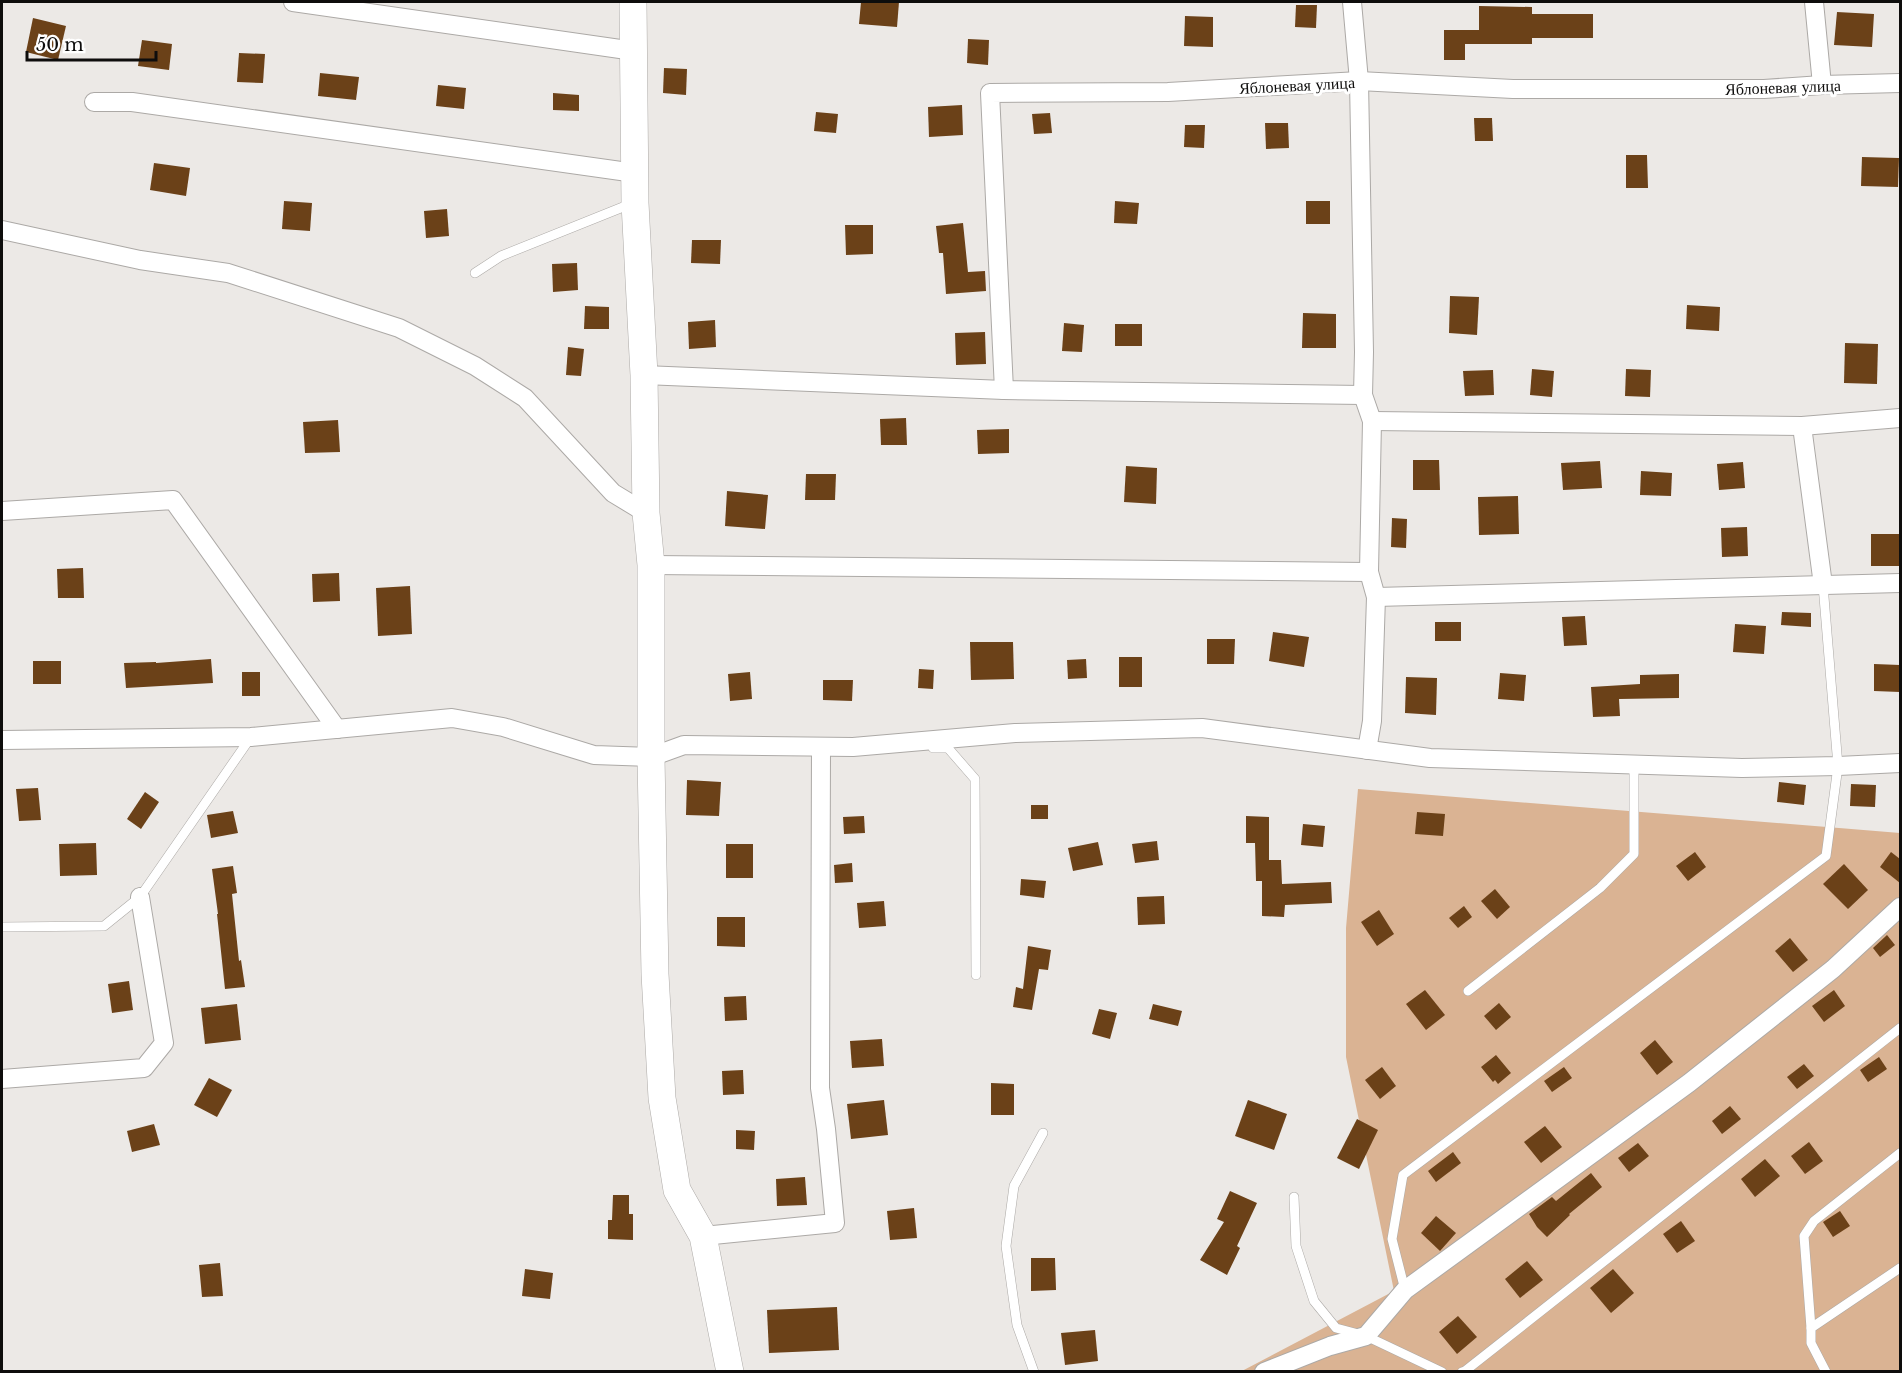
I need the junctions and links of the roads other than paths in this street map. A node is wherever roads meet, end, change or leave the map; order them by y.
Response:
1 (293, 2) edge
2 (633, 2) edge
3 (1352, 2) edge
4 (1814, 2) edge
5 (634, 51) junction
6 (1359, 81) junction
7 (1900, 83) edge
8 (1822, 85) junction
9 (94, 102) dead end
10 (635, 172) junction
11 (635, 203) junction
12 (2, 230) edge
13 (475, 273) dead end
14 (644, 375) junction
15 (1004, 390) junction
16 (1363, 395) junction
17 (1900, 418) edge
18 (1372, 422) junction
19 (1802, 426) junction
20 (2, 510) edge
21 (646, 513) junction
22 (651, 565) junction
23 (1369, 572) junction
24 (1900, 583) edge
25 (1823, 585) junction
26 (1376, 597) junction
27 (337, 729) junction
28 (251, 737) junction
29 (2, 740) edge
30 (821, 747) junction
31 (852, 747) junction
32 (1367, 750) junction
33 (651, 757) junction
34 (1900, 763) edge
35 (1634, 765) junction
36 (1838, 766) junction
37 (140, 897) junction
38 (1900, 907) edge
39 (2, 927) edge
40 (976, 975) dead end
41 (1468, 991) dead end
42 (1900, 1029) edge
43 (2, 1079) edge
44 (1043, 1133) dead end
45 (1900, 1153) edge
46 (1294, 1197) dead end
47 (703, 1236) junction
48 (1900, 1268) edge
49 (1405, 1290) junction
50 (1811, 1328) junction
51 (1366, 1336) junction
52 (730, 1371) edge
53 (1034, 1371) edge
54 (1264, 1371) edge
55 (1442, 1371) edge
56 (1462, 1371) edge
57 (1826, 1371) edge

1 - 5 street
2 - 5 street
3 - 6 street
4 - 8 street
5 - 10 street
6 - 8 street, Яблоневая улица
6 - 15 street, Яблоневая улица
6 - 16 street
7 - 8 street, Яблоневая улица
9 - 10 street
10 - 11 street
11 - 13 lane
11 - 14 street
12 - 21 street
14 - 15 street
14 - 21 street
15 - 16 street
16 - 18 street
17 - 19 street
18 - 19 street
18 - 23 street
19 - 25 street
20 - 27 street
21 - 22 street
22 - 23 street
22 - 33 street
23 - 26 street
24 - 25 street
25 - 26 street
25 - 36 lane
26 - 32 street
27 - 28 street
27 - 33 street
28 - 29 street
28 - 37 lane
30 - 31 street
30 - 33 street
30 - 47 street
31 - 32 street
31 - 40 lane
32 - 35 street
33 - 47 street
34 - 36 street
35 - 36 street
35 - 41 lane
36 - 49 lane
37 - 39 lane
37 - 43 street
38 - 49 street
42 - 56 lane
44 - 53 lane
45 - 50 lane
46 - 51 lane
47 - 52 street
48 - 50 lane
49 - 51 street
50 - 57 lane
51 - 54 street
51 - 55 lane

